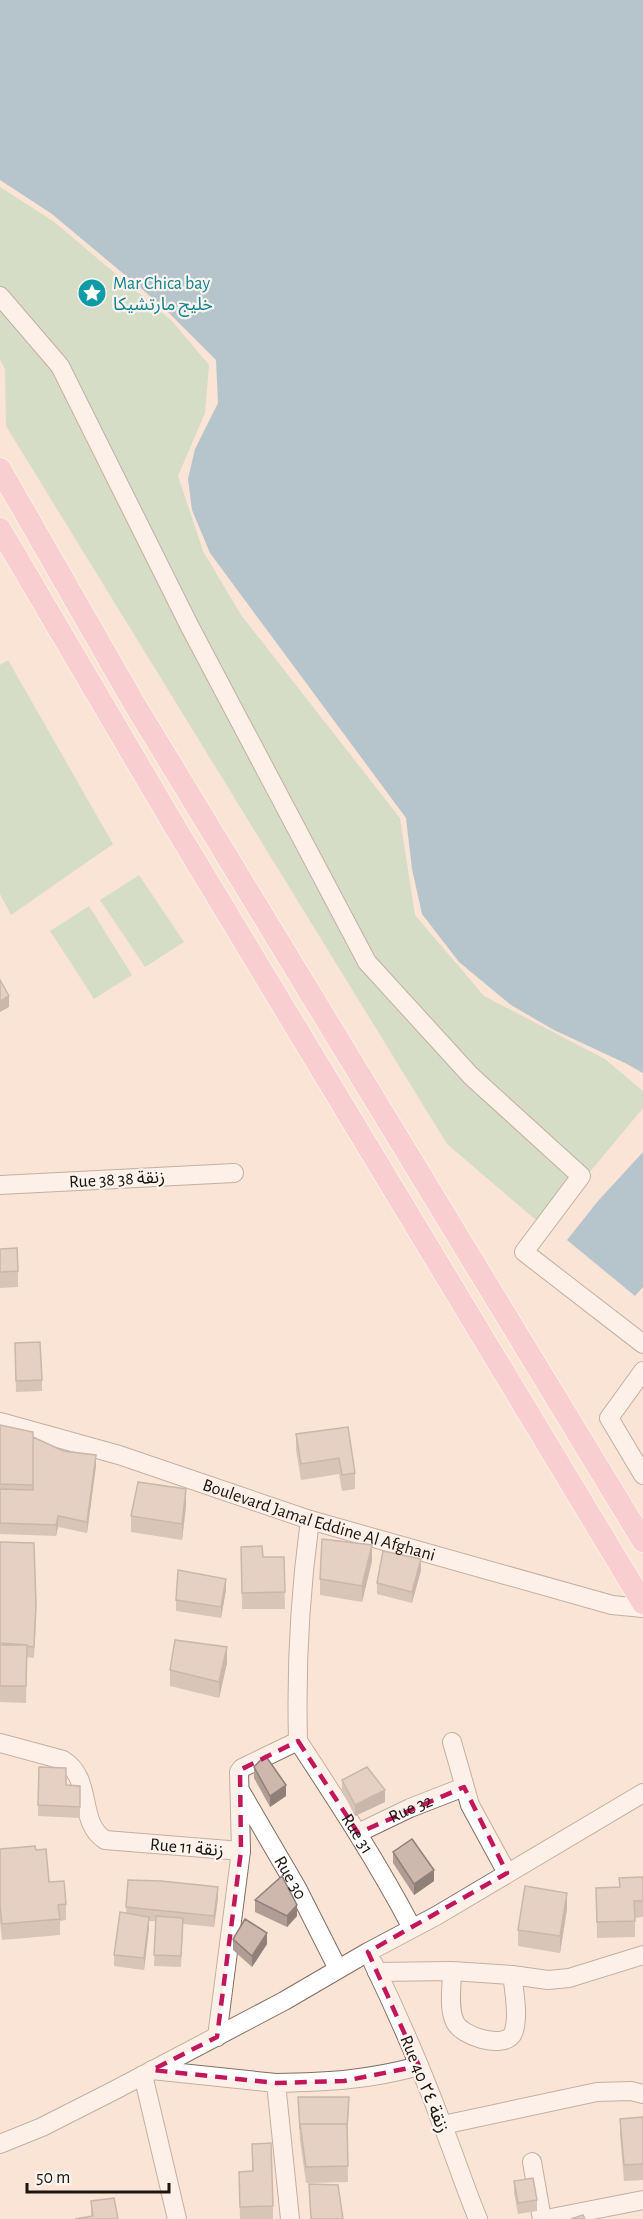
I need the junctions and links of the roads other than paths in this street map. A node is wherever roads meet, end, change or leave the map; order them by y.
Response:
1 (0, 296) edge
2 (0, 469) edge
3 (0, 529) edge
4 (234, 1173) dead end
5 (0, 1185) edge
6 (643, 1344) edge
7 (643, 1371) edge
8 (0, 1422) edge
9 (643, 1475) edge
10 (310, 1520) junction
11 (643, 1541) edge
12 (643, 1603) edge
13 (643, 1608) edge
14 (298, 1741) junction
15 (452, 1742) dead end
16 (0, 1743) edge
17 (239, 1787) junction
18 (464, 1787) junction
19 (643, 1793) edge
20 (358, 1833) junction
21 (241, 1851) junction
22 (507, 1873) junction
23 (412, 1928) junction
24 (368, 1952) junction
25 (643, 1955) edge
26 (338, 1969) junction
27 (452, 1971) junction
28 (377, 1972) junction
29 (512, 1975) junction
30 (217, 2037) junction
31 (419, 2066) junction
32 (148, 2073) junction
33 (276, 2083) junction
34 (643, 2094) edge
35 (443, 2125) junction
36 (0, 2144) edge
37 (532, 2162) dead end
38 (643, 2200) edge
39 (177, 2219) edge
40 (290, 2219) edge
41 (478, 2219) edge
42 (544, 2219) edge

1 - 6 street
2 - 11 main road
3 - 12 main road
4 - 5 street, Rue 38 زنقة 38
7 - 9 street
8 - 10 street, Boulevard Jamal Eddine Al Afghani
10 - 13 street, Boulevard Jamal Eddine Al Afghani
10 - 14 street
14 - 17 street
14 - 20 street, Rue 31
15 - 18 street
16 - 21 street, Rue 11 زنقة
17 - 21 street
17 - 26 street, Rue 30
18 - 20 street, Rue 32
18 - 22 street
19 - 22 street
20 - 23 street, Rue 31
21 - 30 street
22 - 23 street
23 - 24 street
24 - 26 street
24 - 28 street, Rue 40 زنقة ٢٤
25 - 29 street
26 - 30 street
27 - 28 street
27 - 29 street
27 - 29 street
28 - 31 street, Rue 40 زنقة ٢٤
30 - 32 street
31 - 33 street
31 - 35 street, Rue 40 زنقة ٢٤
32 - 33 street
32 - 36 street
32 - 39 street
33 - 40 street
34 - 35 street
35 - 41 street, Rue 40 زنقة ٢٤
37 - 42 street
38 - 42 street

